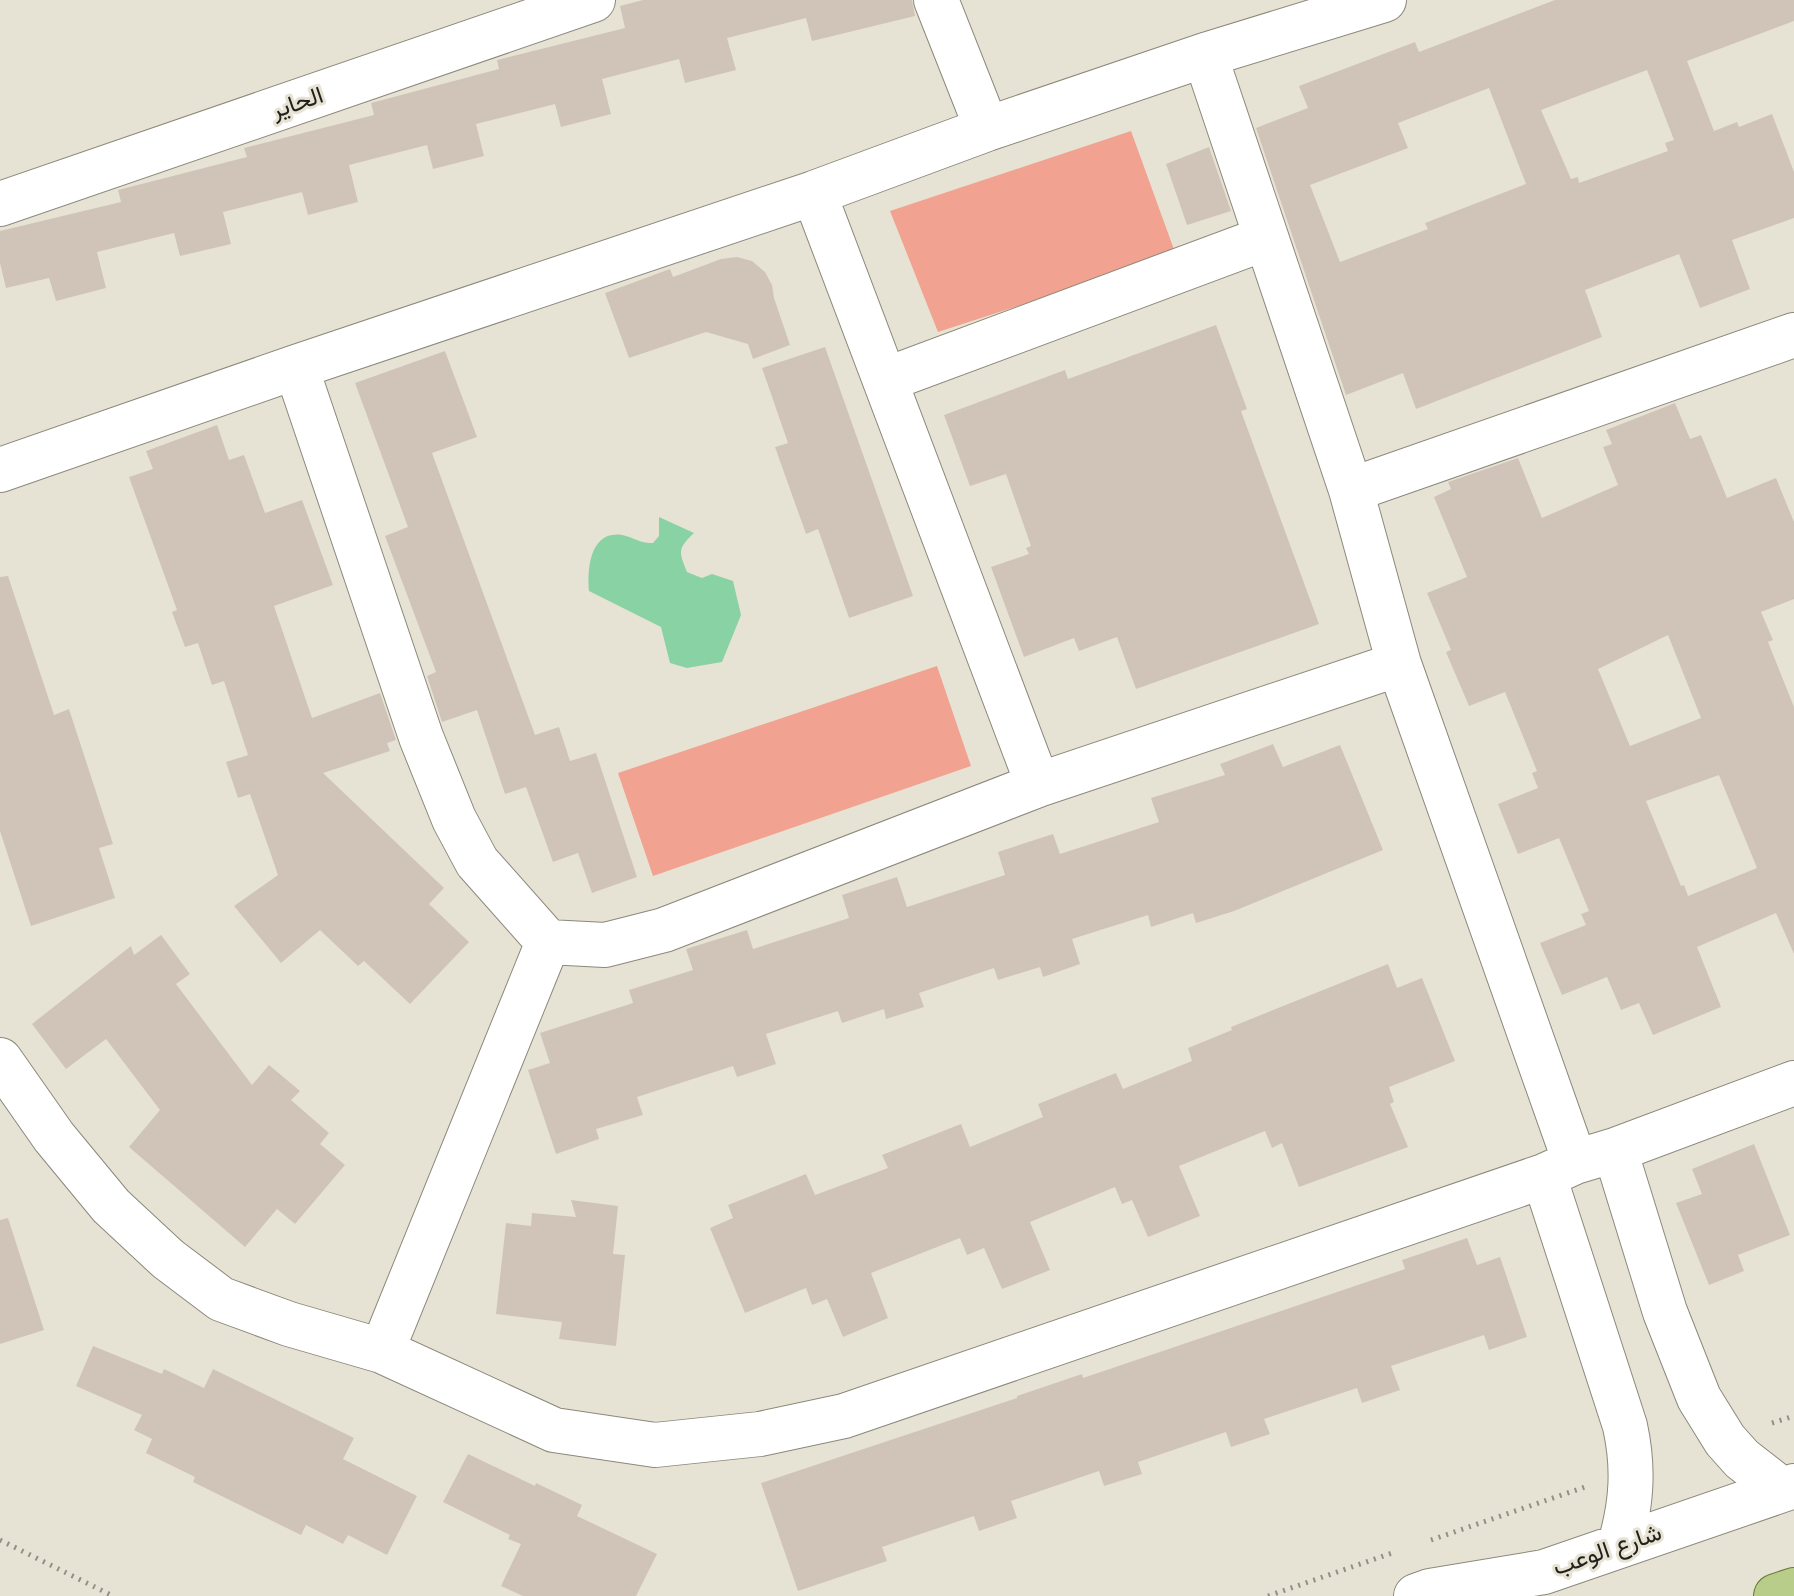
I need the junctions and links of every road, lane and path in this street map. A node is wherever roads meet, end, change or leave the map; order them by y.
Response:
1 (593, 0) edge
2 (936, 0) edge
3 (1384, 0) edge
4 (1205, 55) junction
5 (987, 129) junction
6 (814, 193) junction
7 (0, 204) edge
8 (1266, 238) junction
9 (1791, 344) edge
10 (296, 367) junction
11 (885, 380) junction
12 (0, 470) edge
13 (1351, 490) junction
14 (1399, 664) junction
15 (1038, 785) junction
16 (548, 942) junction
17 (0, 1060) edge
18 (1794, 1083) edge
19 (1578, 1163) junction
20 (382, 1351) junction
21 (1794, 1416) edge
22 (1725, 1440) junction
23 (1632, 1471) junction
24 (1788, 1488) edge
25 (0, 1540) edge
26 (1428, 1541) dead end
27 (1620, 1544) junction
28 (1399, 1551) dead end
29 (1794, 1590) edge
30 (113, 1596) edge
31 (1268, 1596) edge
32 (1416, 1596) edge
33 (1776, 1596) edge

1 - 7 street, الحاير
2 - 5 street
3 - 4 street
4 - 5 street
4 - 8 street
5 - 6 street
6 - 10 street
6 - 11 street
8 - 11 street
8 - 13 street
9 - 13 street
10 - 12 street
10 - 16 street
11 - 15 street
13 - 14 street
14 - 15 street
14 - 19 street
15 - 16 street
16 - 20 street
17 - 20 street
18 - 19 street
19 - 20 street
19 - 22 street
19 - 23 street
21 - 22 path
22 - 24 street
23 - 26 path
23 - 27 street
24 - 27 street, شارع الوعب
25 - 30 path
27 - 32 street, شارع الوعب
28 - 31 path
29 - 33 main road

